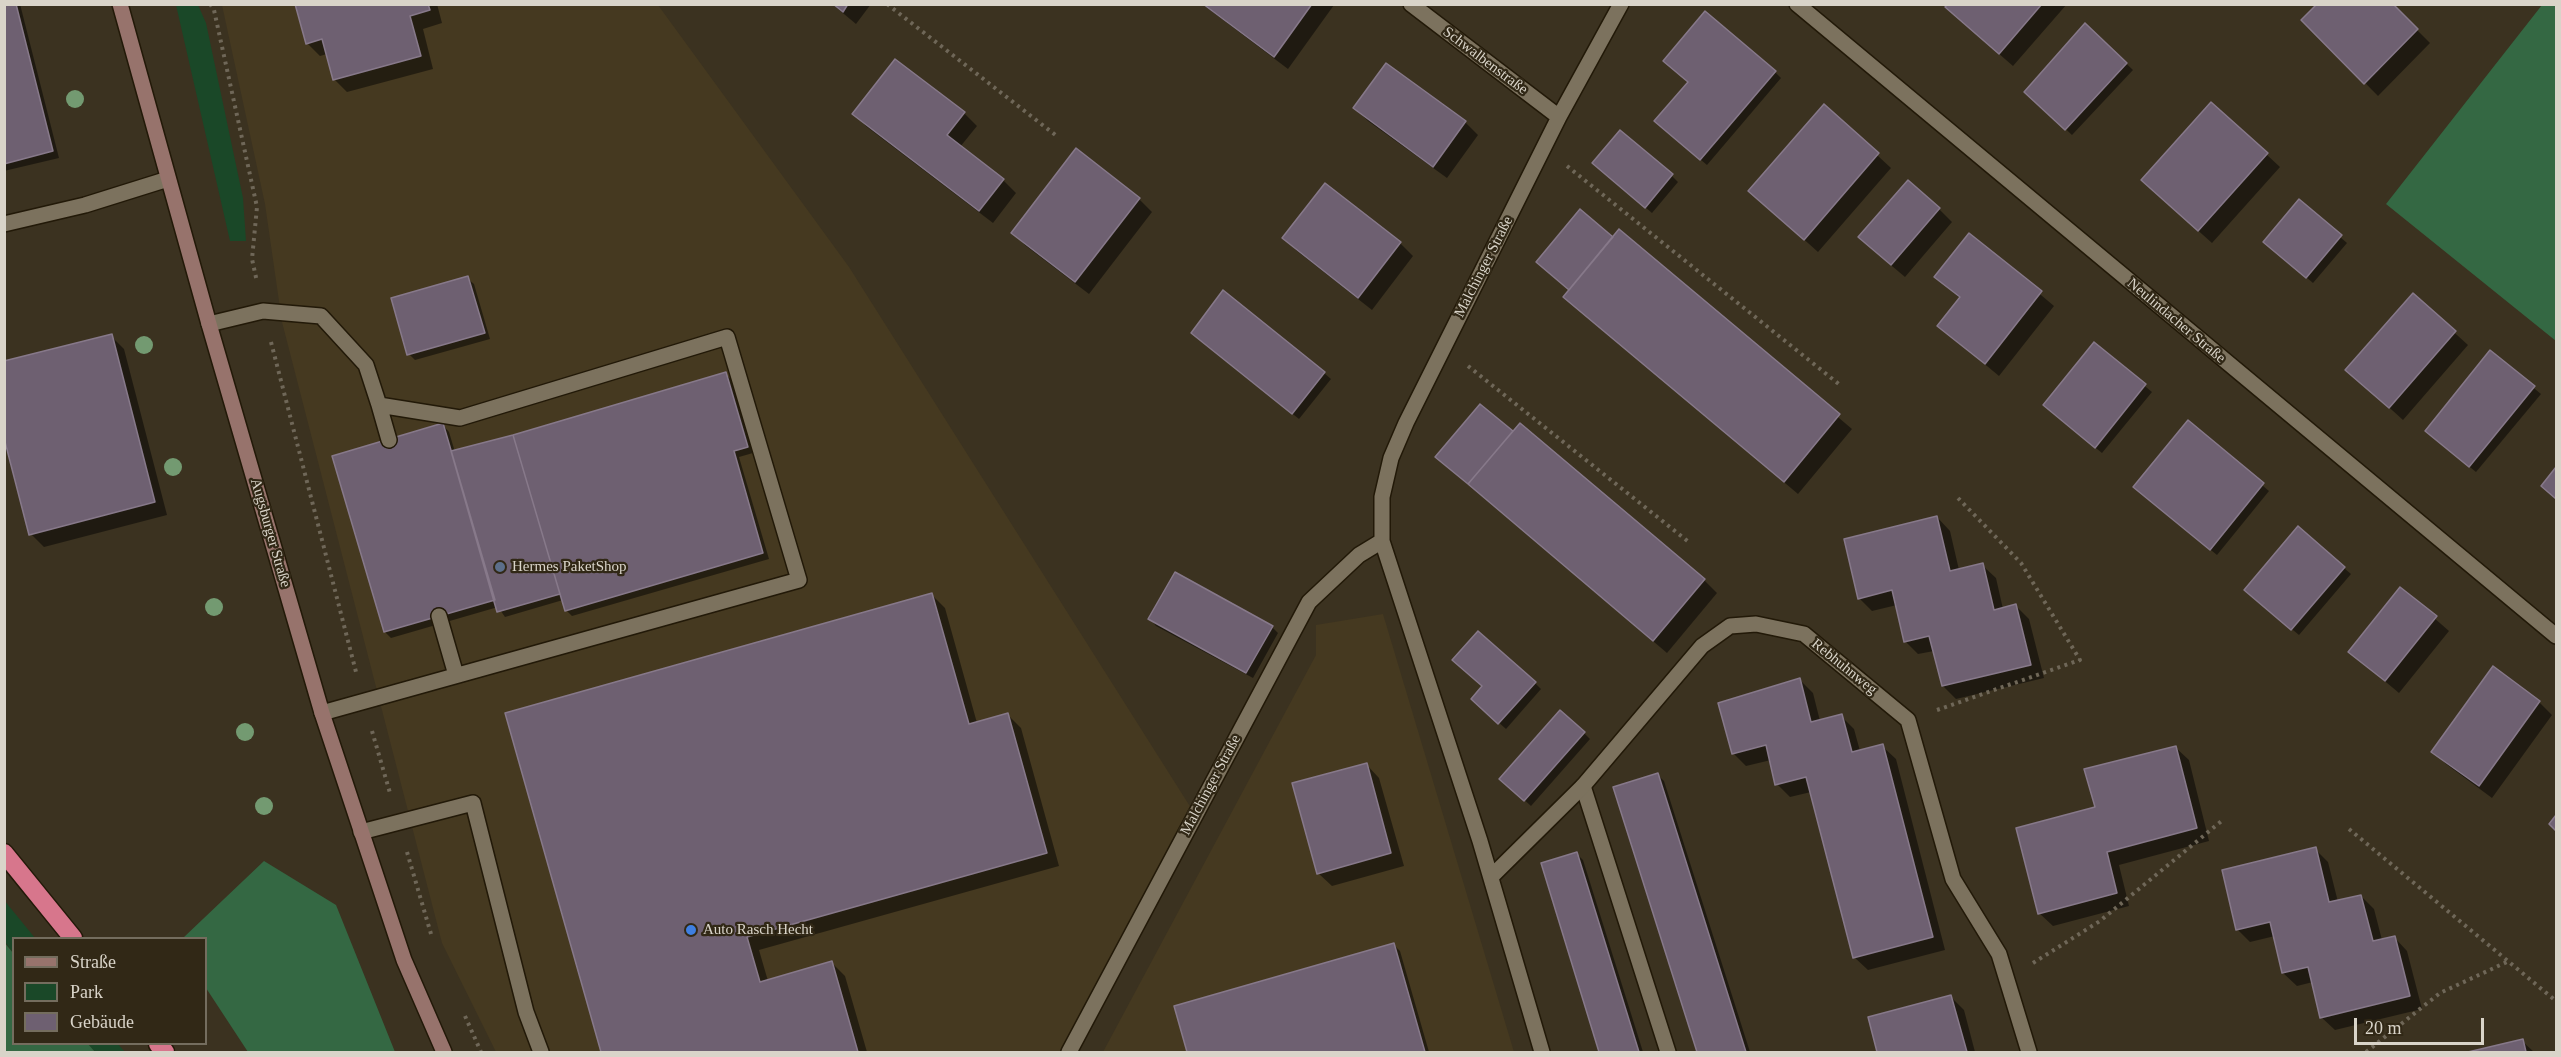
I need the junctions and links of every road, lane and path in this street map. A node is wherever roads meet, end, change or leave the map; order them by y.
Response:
1 (120, 4) edge
2 (210, 4) edge
3 (887, 4) edge
4 (1411, 4) edge
5 (1621, 4) edge
6 (1797, 4) edge
7 (1559, 117) junction
8 (1058, 137) dead end
9 (1544, 147) junction
10 (168, 179) junction
11 (4, 224) edge
12 (263, 311) junction
13 (209, 324) junction
14 (1443, 348) junction
15 (1840, 385) dead end
16 (379, 405) junction
17 (389, 440) dead end
18 (1956, 496) dead end
19 (1382, 541) junction
20 (1690, 543) dead end
21 (440, 616) dead end
22 (2556, 636) edge
23 (456, 675) junction
24 (363, 701) junction
25 (322, 713) junction
26 (1908, 720) junction
27 (1583, 786) junction
28 (2224, 819) dead end
29 (399, 822) junction
30 (2349, 830) dead end
31 (362, 832) junction
32 (4, 853) edge
33 (1491, 877) junction
34 (431, 936) dead end
35 (71, 937) edge
36 (2509, 961) junction
37 (2007, 979) junction
38 (2556, 1001) edge
39 (462, 1010) dead end
40 (444, 1053) edge
41 (481, 1053) edge
42 (541, 1053) edge
43 (1069, 1053) edge
44 (1542, 1053) edge
45 (1668, 1053) edge
46 (2029, 1053) edge
47 (2366, 1053) edge

1 - 10 street, Augsburger Straße
2 - 12 path
3 - 8 path
4 - 7 street, Schwalbenstraße
5 - 7 street, Malchinger Straße
6 - 22 street, Neulindacher Straße
7 - 9 street, Malchinger Straße
9 - 14 street, Malchinger Straße
9 - 15 path
10 - 11 street
10 - 13 street, Augsburger Straße
12 - 13 street
12 - 16 street
12 - 24 path
13 - 25 street, Augsburger Straße
14 - 19 street, Malchinger Straße
14 - 20 path
16 - 17 street
16 - 23 street
18 - 26 path
19 - 33 street, Malchinger Straße
19 - 43 street, Malchinger Straße
21 - 23 street
23 - 24 street
24 - 25 street
24 - 29 path
25 - 31 street, Augsburger Straße
26 - 27 street, Rebhuhnweg
26 - 37 street
27 - 33 street, Rebhuhnweg
27 - 45 street
28 - 37 path
29 - 31 street
29 - 34 path
29 - 42 street
30 - 36 path
31 - 40 street, Augsburger Straße
32 - 35 highway
33 - 44 street, Malchinger Straße
36 - 38 path
36 - 47 path
37 - 46 street
39 - 41 path

